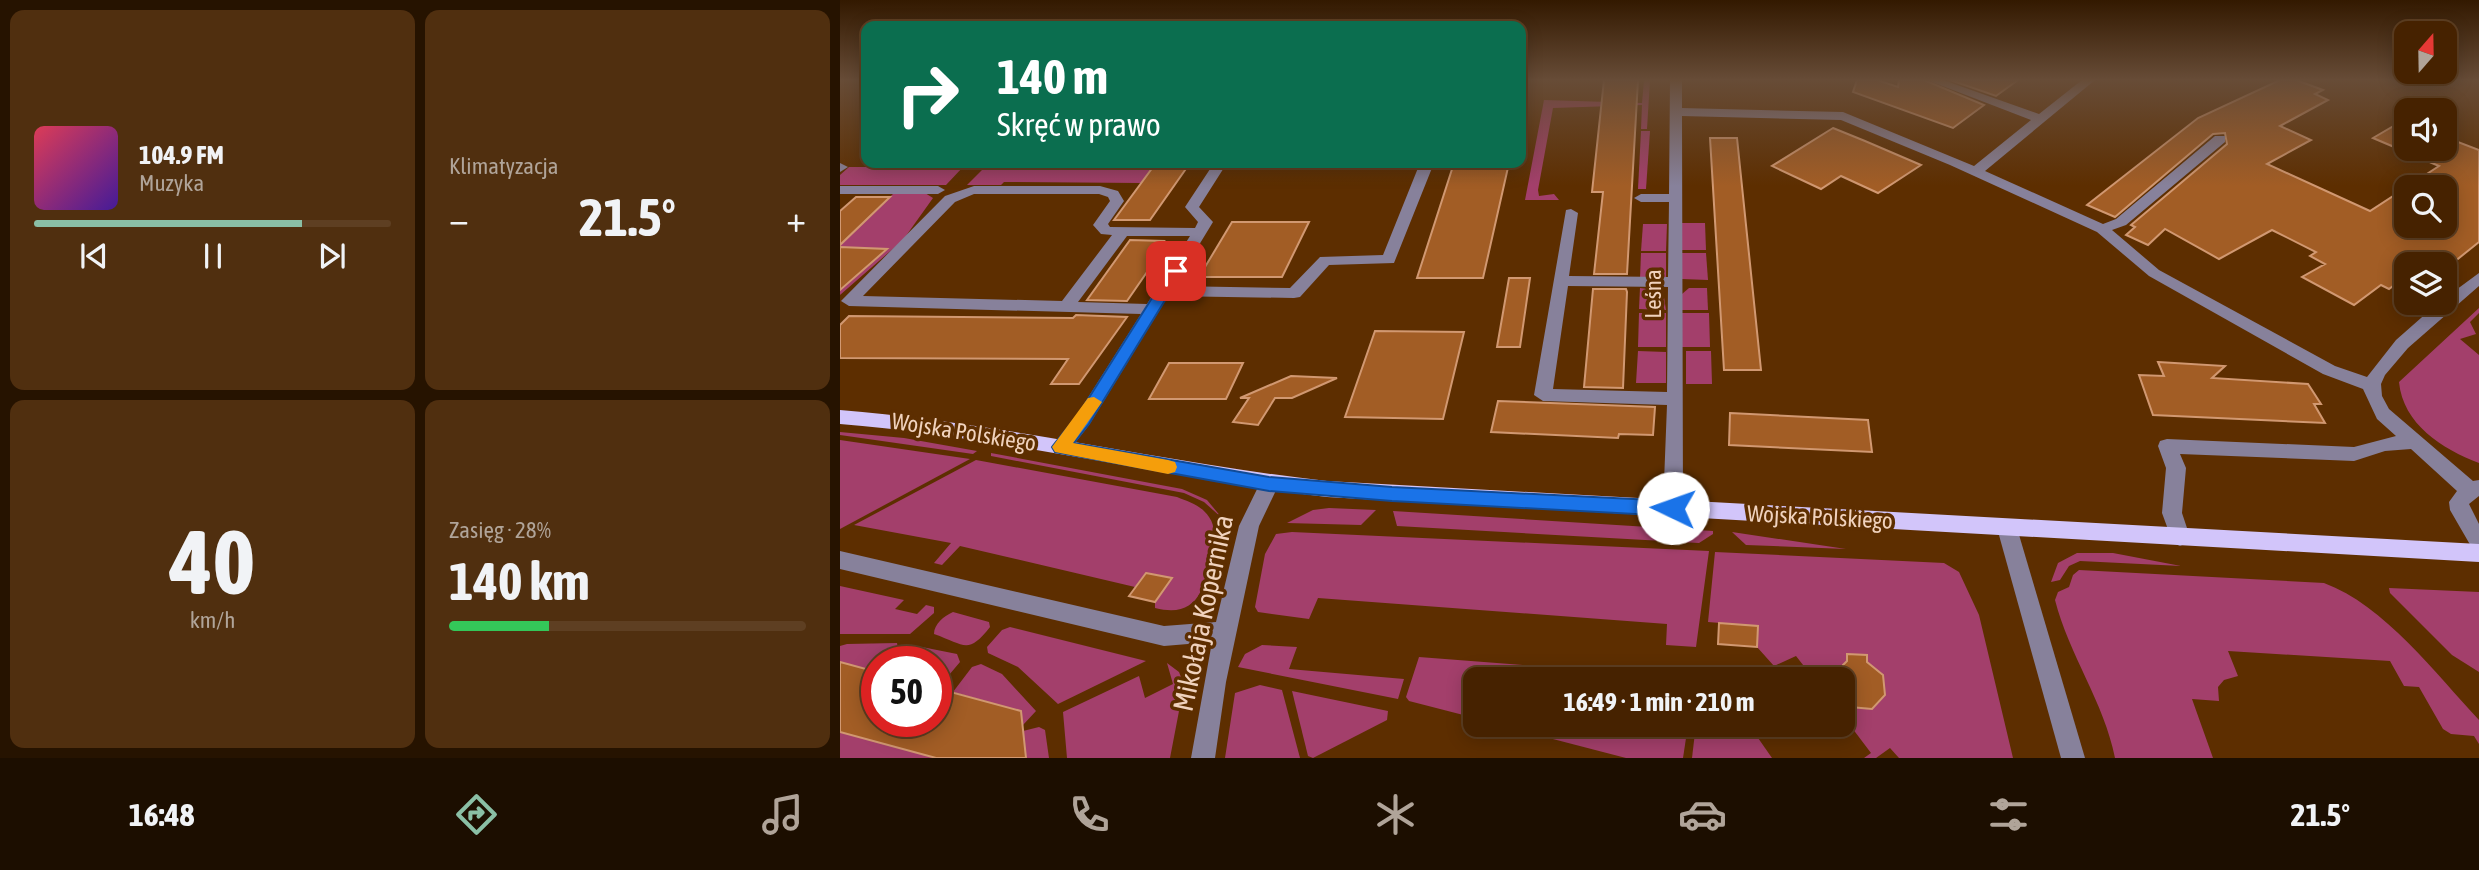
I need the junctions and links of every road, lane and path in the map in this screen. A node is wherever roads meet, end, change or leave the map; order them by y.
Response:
1 (1676, 115) edge
2 (1817, 115) edge
3 (2030, 115) edge
4 (2045, 115) edge
5 (2040, 119) junction
6 (2220, 139) dead end
7 (1217, 168) edge
8 (1425, 168) edge
9 (1976, 171) junction
10 (840, 190) edge
11 (939, 190) dead end
12 (1641, 198) dead end
13 (1676, 198) junction
14 (1571, 213) dead end
15 (2102, 229) junction
16 (1123, 231) junction
17 (1199, 232) junction
18 (2479, 278) edge
19 (1561, 281) junction
20 (1676, 282) junction
21 (1164, 291) junction
22 (845, 303) edge
23 (1066, 307) junction
24 (1153, 309) junction
25 (2372, 385) junction
26 (1676, 399) junction
27 (840, 417) edge
28 (2413, 442) junction
29 (1061, 447) junction
30 (1269, 484) junction
31 (2474, 489) edge
32 (1673, 508) junction
33 (2007, 528) junction
34 (2180, 537) junction
35 (2479, 542) edge
36 (2479, 553) edge
37 (840, 560) edge
38 (1227, 631) junction
39 (1203, 758) edge
40 (2073, 758) edge

1 - 13 street, Leśna
2 - 9 street
3 - 5 street
4 - 5 street
5 - 9 street
6 - 15 street
7 - 17 street
8 - 21 street
9 - 15 street
10 - 11 street
12 - 13 street
13 - 20 street, Leśna
14 - 19 street
15 - 25 street
16 - 17 street
16 - 22 street
16 - 23 street
17 - 21 street
18 - 25 street
19 - 20 street
19 - 26 street
20 - 26 street, Leśna
21 - 24 street
22 - 23 street
23 - 24 street
24 - 29 street
25 - 28 street
26 - 32 street, Leśna
27 - 29 main road, Wojska Polskiego
28 - 31 street
28 - 34 street
29 - 30 main road, Wojska Polskiego
30 - 32 main road, Wojska Polskiego
30 - 38 street, Mikołaja Kopernika
31 - 35 street
32 - 33 main road, Wojska Polskiego
33 - 34 main road, Wojska Polskiego
33 - 40 street
34 - 36 main road, Wojska Polskiego
37 - 38 street
38 - 39 street, Mikołaja Kopernika

